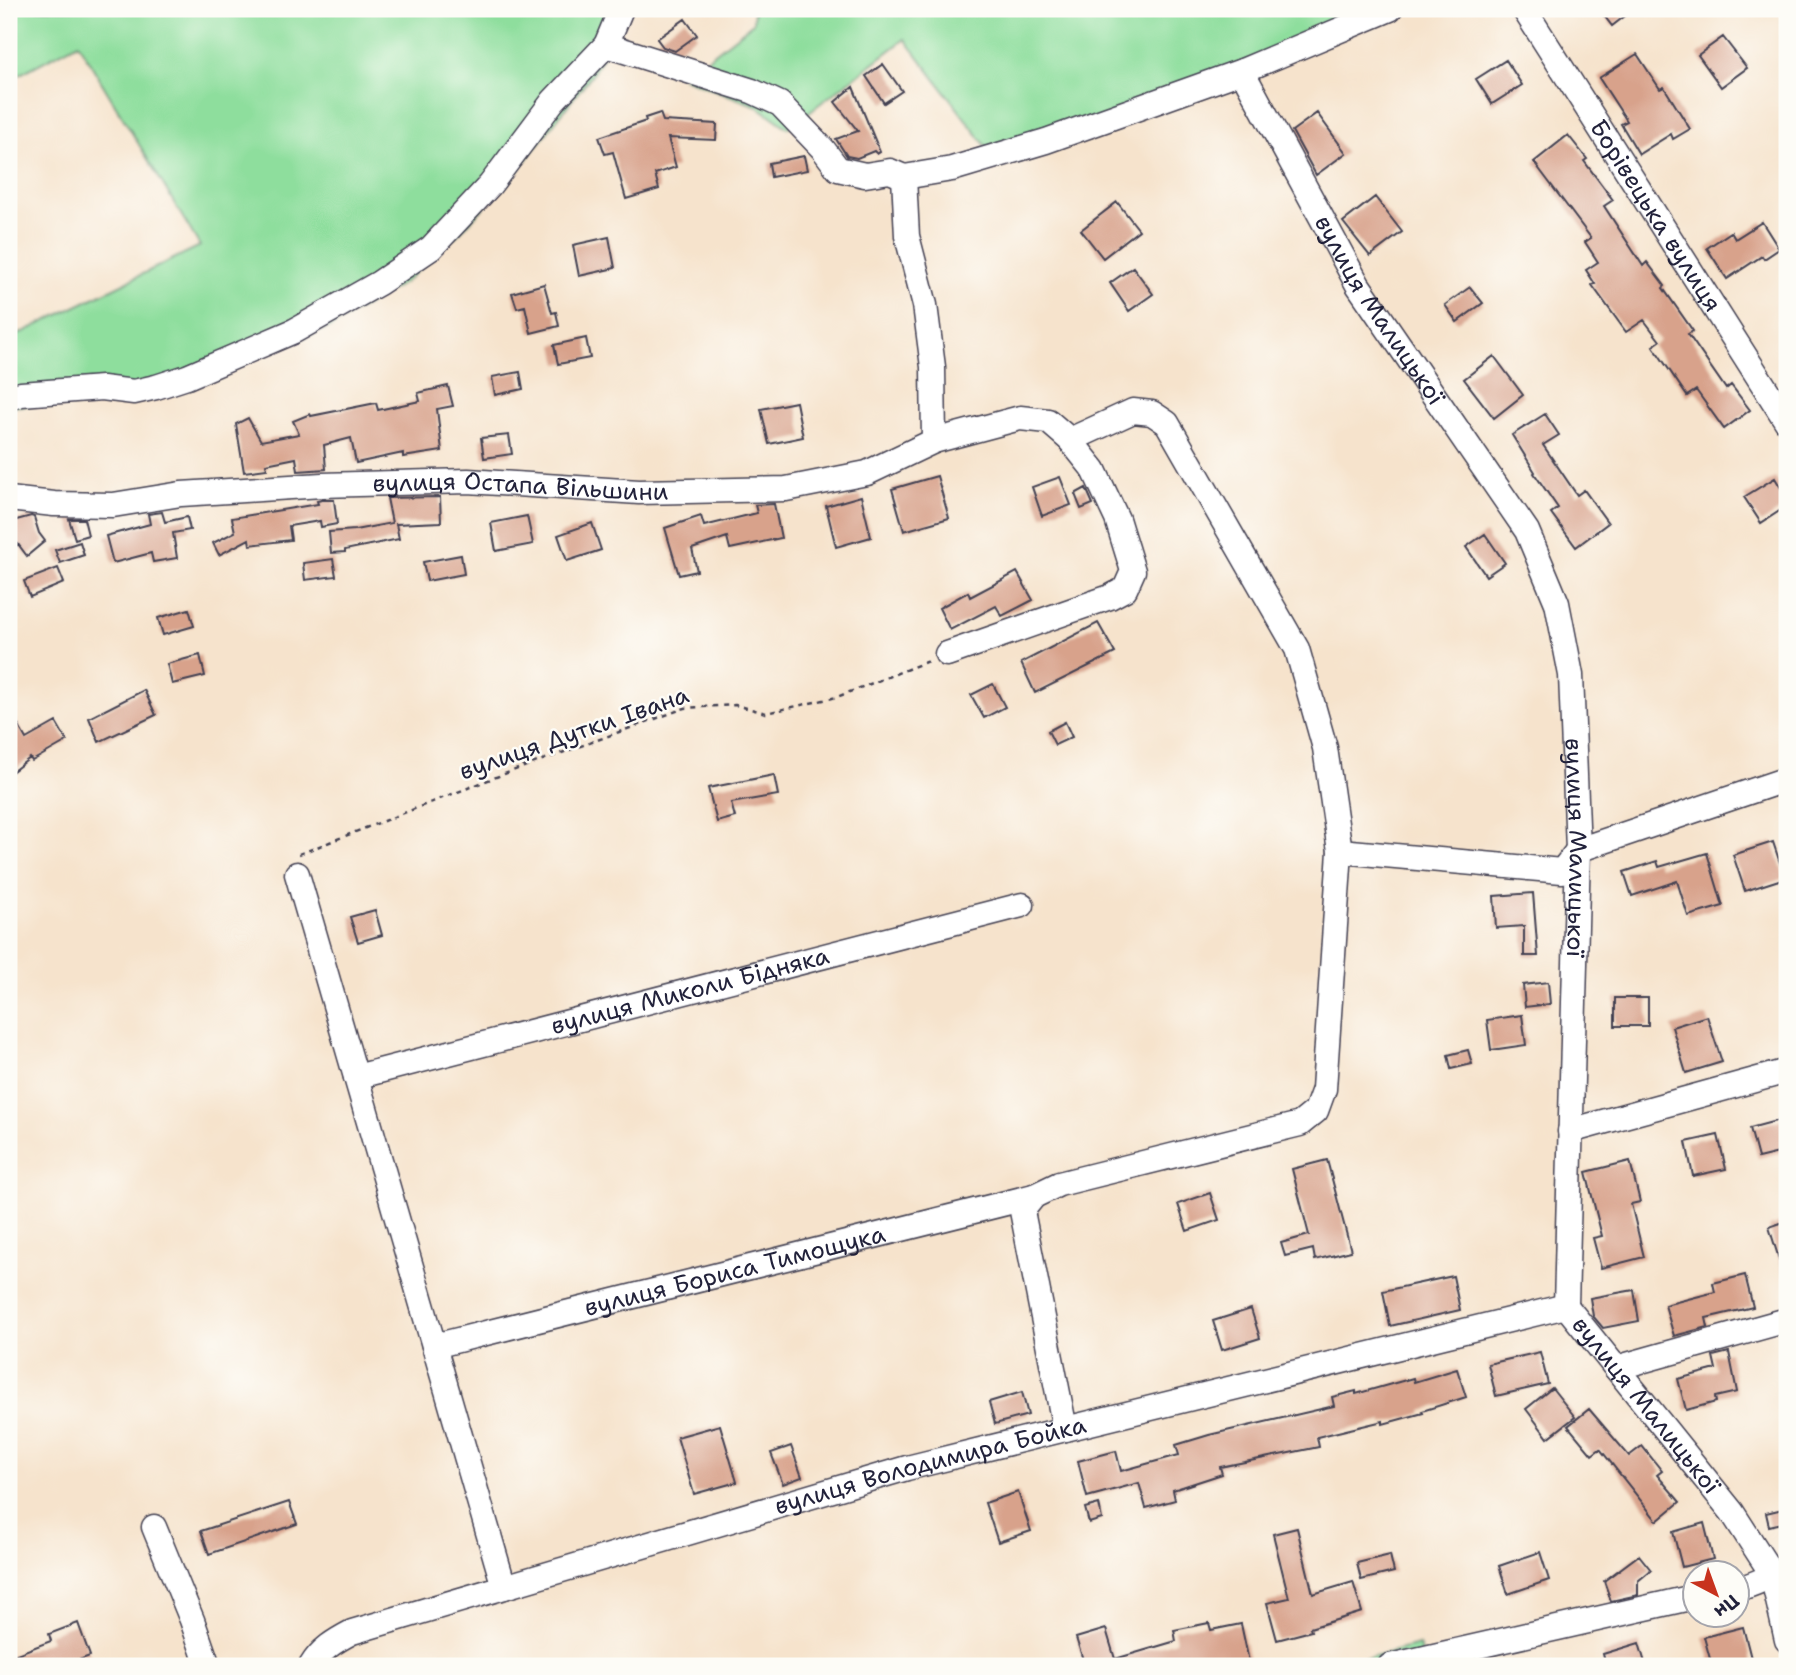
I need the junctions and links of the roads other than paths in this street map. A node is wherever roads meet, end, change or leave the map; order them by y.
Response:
1 (621, 9) edge
2 (1390, 9) edge
3 (1524, 9) edge
4 (606, 45) junction
5 (1242, 71) junction
6 (904, 177) junction
7 (9, 398) edge
8 (1787, 422) edge
9 (1070, 440) junction
10 (934, 441) junction
11 (9, 499) edge
12 (947, 654) road end
13 (1787, 779) edge
14 (1578, 850) junction
15 (1340, 852) junction
16 (296, 865) road end
17 (1022, 905) dead end
18 (1787, 1071) edge
19 (356, 1077) junction
20 (1570, 1131) junction
21 (1034, 1196) junction
22 (1566, 1306) junction
23 (1787, 1320) edge
24 (434, 1346) junction
25 (1616, 1368) junction
26 (1065, 1429) junction
27 (155, 1527) dead end
28 (1780, 1572) edge
29 (1750, 1585) edge
30 (504, 1587) junction
31 (1680, 1600) edge
32 (1787, 1640) edge
33 (208, 1666) edge
34 (311, 1666) edge
35 (1390, 1666) edge

1 - 4 street
2 - 5 street
3 - 8 street, Борівецька вулиця
4 - 6 street
4 - 7 street
5 - 6 street
5 - 14 street, вулиця Малицької
6 - 10 street
9 - 10 street, вулиця Остапа Вільшини
9 - 12 street
9 - 15 street, вулиця Бориса Тимощука
10 - 11 street, вулиця Остапа Вільшини
13 - 14 street
14 - 15 street
14 - 20 street, вулиця Малицької
15 - 21 street, вулиця Бориса Тимощука
16 - 19 street
17 - 19 street, вулиця Миколи Бідняка
18 - 20 street
19 - 24 street
20 - 22 street, вулиця Малицької
21 - 24 street, вулиця Бориса Тимощука
21 - 26 street
22 - 25 street, вулиця Малицької
22 - 26 street, вулиця Володимира Бойка
23 - 25 street
24 - 30 street
25 - 28 street, вулиця Малицької
26 - 30 street, вулиця Володимира Бойка
27 - 33 street
28 - 29 street
28 - 32 street, вулиця Малицької
30 - 34 street, вулиця Володимира Бойка
31 - 35 street

